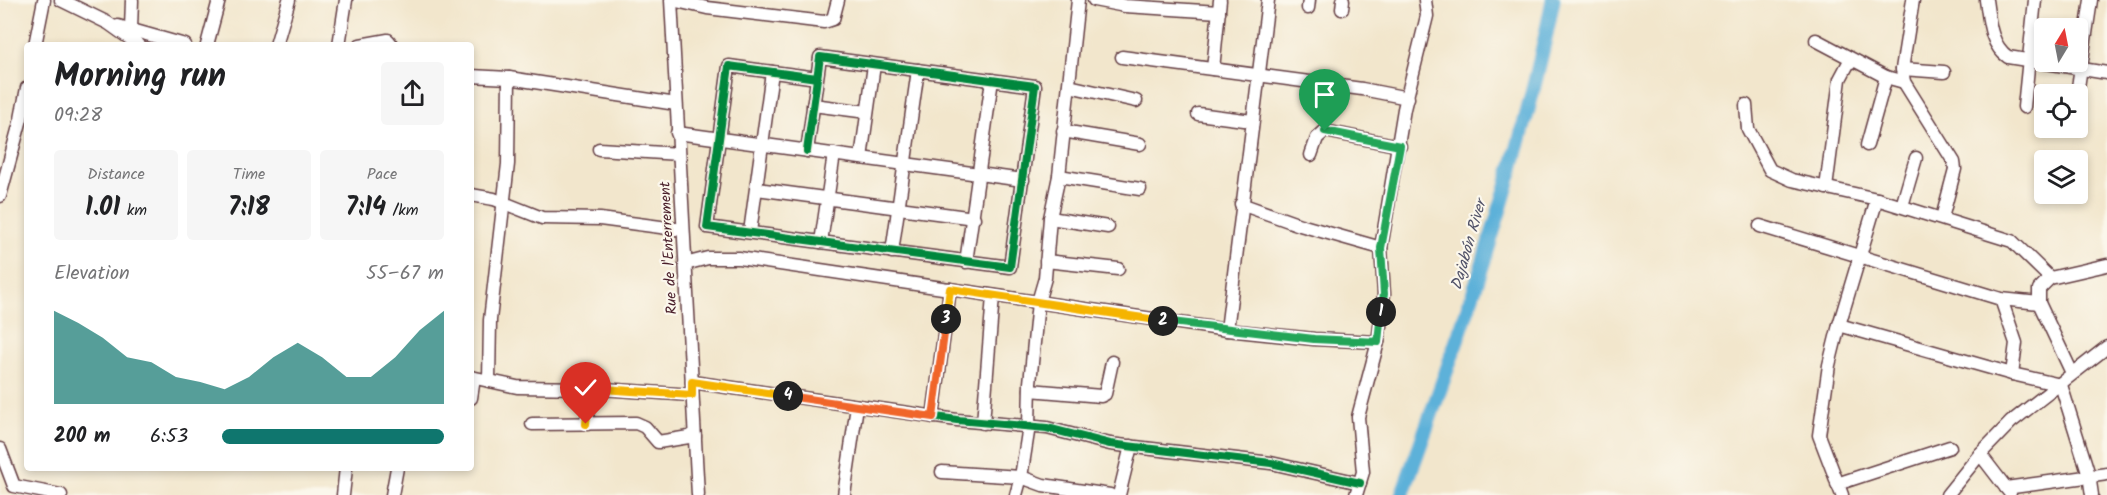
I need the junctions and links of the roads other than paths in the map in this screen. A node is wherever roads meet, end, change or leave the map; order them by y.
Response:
1 (44, 0) edge
2 (61, 0) edge
3 (132, 0) edge
4 (219, 0) edge
5 (289, 0) edge
6 (346, 0) edge
7 (671, 0) edge
8 (838, 0) edge
9 (1078, 0) edge
10 (1094, 0) edge
11 (1268, 0) edge
12 (1425, 0) edge
13 (1913, 0) edge
14 (1986, 0) edge
15 (2035, 0) edge
16 (2091, 0) edge
17 (88, 6) edge
18 (1220, 6) edge
19 (2088, 19) edge
20 (108, 23) junction
21 (131, 29) junction
22 (1816, 40) dead end
23 (36, 42) edge
24 (135, 42) edge
25 (175, 42) edge
26 (208, 42) edge
27 (277, 42) edge
28 (339, 42) edge
29 (1122, 57) dead end
30 (1854, 61) junction
31 (2028, 62) junction
32 (2034, 63) edge
33 (874, 64) junction
34 (1214, 69) junction
35 (1902, 69) junction
36 (918, 70) junction
37 (2088, 71) edge
38 (772, 72) junction
39 (1944, 72) dead end
40 (2107, 73) edge
41 (1259, 75) junction
42 (474, 76) edge
43 (1886, 77) junction
44 (509, 78) junction
45 (817, 78) junction
46 (992, 80) junction
47 (1904, 82) junction
48 (1069, 86) junction
49 (1408, 98) junction
50 (1136, 101) dead end
51 (24, 104) edge
52 (676, 104) junction
53 (813, 105) junction
54 (1746, 105) dead end
55 (2024, 107) dead end
56 (867, 112) junction
57 (1198, 114) dead end
58 (1252, 122) junction
59 (1063, 131) junction
60 (677, 133) junction
61 (720, 139) junction
62 (1140, 144) dead end
63 (763, 145) junction
64 (1867, 145) dead end
65 (1400, 146) junction
66 (599, 149) dead end
67 (807, 151) junction
68 (679, 154) junction
69 (834, 154) junction
70 (1311, 155) dead end
71 (861, 158) junction
72 (1916, 158) dead end
73 (905, 164) junction
74 (980, 174) junction
75 (1059, 176) junction
76 (1023, 180) junction
77 (1826, 188) junction
78 (757, 189) junction
79 (1140, 189) dead end
80 (0, 196) edge
81 (474, 196) edge
82 (828, 199) junction
83 (1877, 199) junction
84 (506, 203) junction
85 (1240, 204) junction
86 (1902, 206) junction
87 (899, 208) junction
88 (974, 218) junction
89 (1050, 218) junction
90 (1942, 218) junction
91 (1760, 226) dead end
92 (1108, 227) dead end
93 (683, 230) junction
94 (750, 232) junction
95 (821, 242) junction
96 (1381, 248) junction
97 (892, 252) junction
98 (1858, 256) junction
99 (1046, 261) junction
100 (966, 262) junction
101 (685, 264) junction
102 (2107, 265) edge
103 (1118, 269) dead end
104 (2050, 278) junction
105 (950, 289) junction
106 (993, 296) junction
107 (2001, 299) junction
108 (1038, 302) junction
109 (2039, 303) junction
110 (1839, 325) junction
111 (1227, 330) junction
112 (1378, 342) junction
113 (2107, 347) edge
114 (1112, 362) dead end
115 (2072, 373) junction
116 (2012, 374) junction
117 (474, 377) edge
118 (489, 381) junction
119 (2061, 385) junction
120 (587, 388) junction
121 (692, 388) junction
122 (1030, 390) junction
123 (857, 406) junction
124 (933, 417) junction
125 (983, 423) junction
126 (532, 424) dead end
127 (586, 424) junction
128 (1029, 426) junction
129 (695, 436) junction
130 (1131, 446) junction
131 (1950, 447) dead end
132 (0, 449) edge
133 (1980, 454) junction
134 (346, 471) edge
135 (396, 471) edge
136 (942, 472) dead end
137 (2107, 474) edge
138 (2089, 475) junction
139 (1021, 477) junction
140 (1358, 489) edge
141 (1839, 489) edge
142 (2009, 491) edge
143 (61, 495) edge
144 (343, 495) edge
145 (392, 495) edge
146 (699, 495) edge
147 (844, 495) edge
148 (1016, 495) edge
149 (1110, 495) edge
150 (1119, 495) edge
151 (1946, 495) edge
152 (2092, 495) edge

1 - 23 street
2 - 17 street
3 - 21 street
4 - 26 street
5 - 27 street
6 - 28 street
7 - 8 street
7 - 52 street, Rue de l'Enterrement
9 - 48 street
10 - 18 street
11 - 41 street
12 - 49 street
13 - 35 street
14 - 31 street
15 - 31 street
16 - 19 street
17 - 20 street
18 - 34 street
20 - 21 street
20 - 24 street
21 - 25 street
22 - 30 street
29 - 34 street
30 - 43 street
30 - 77 street
31 - 32 street
31 - 55 street
33 - 36 street
33 - 45 street
33 - 56 street
34 - 41 street
35 - 39 street
35 - 47 street
36 - 46 street
36 - 73 street
37 - 40 street
38 - 45 street
38 - 61 street
38 - 63 street
41 - 49 street
41 - 58 street
42 - 44 street
43 - 47 street
43 - 64 street
44 - 52 street
44 - 84 street
45 - 53 street
46 - 74 street
46 - 76 street
47 - 90 street
48 - 50 street
48 - 59 street
49 - 65 street
51 - 80 street
52 - 60 street, Rue de l'Enterrement
53 - 56 street
53 - 67 street
54 - 77 street
56 - 71 street
57 - 58 street
58 - 85 street
59 - 62 street
59 - 75 street
60 - 61 street
60 - 68 street, Rue de l'Enterrement
61 - 63 street
61 - 94 street
63 - 67 street
63 - 78 street
65 - 70 street
65 - 96 street
66 - 68 street
67 - 69 street
68 - 93 street, Rue de l'Enterrement
69 - 71 street
69 - 82 street
71 - 73 street
72 - 86 street
73 - 74 street
73 - 87 street
74 - 76 street
74 - 88 street
75 - 79 street
75 - 89 street
76 - 100 street
77 - 83 street
78 - 82 street
78 - 94 street
81 - 84 street
82 - 87 street
82 - 95 street
83 - 86 street
83 - 98 street
84 - 93 street
84 - 118 street
85 - 96 street
85 - 111 street
86 - 90 street
87 - 88 street
87 - 97 street
88 - 100 street
89 - 92 street
89 - 99 street
90 - 104 street
91 - 98 street
93 - 101 street, Rue de l'Enterrement
94 - 95 street
95 - 97 street
96 - 112 street
97 - 100 street
98 - 107 street
98 - 110 street
99 - 103 street
99 - 108 street
101 - 105 street
101 - 121 street, Rue de l'Enterrement
102 - 104 street
104 - 109 street
105 - 106 street
105 - 124 street
106 - 108 street
106 - 125 street
107 - 109 street
107 - 116 street
108 - 111 street
108 - 122 street
109 - 115 street
110 - 116 street
110 - 141 street
111 - 112 street
112 - 140 street
113 - 115 street
114 - 122 street
115 - 119 street
116 - 119 street
117 - 118 street
118 - 120 street
119 - 133 street
119 - 138 street
120 - 121 street
120 - 127 street
121 - 123 street
121 - 129 street, Rue de l'Enterrement
122 - 128 street
123 - 124 street
123 - 147 street
124 - 125 street
125 - 128 street
126 - 127 street
127 - 129 street
128 - 130 street
128 - 139 street
129 - 146 street, Rue de l'Enterrement
130 - 140 street
130 - 150 street
131 - 141 street
132 - 143 street
133 - 142 street
133 - 151 street
134 - 144 street
135 - 145 street
136 - 139 street
137 - 138 street
138 - 142 street
138 - 152 street
139 - 148 street
139 - 149 street

